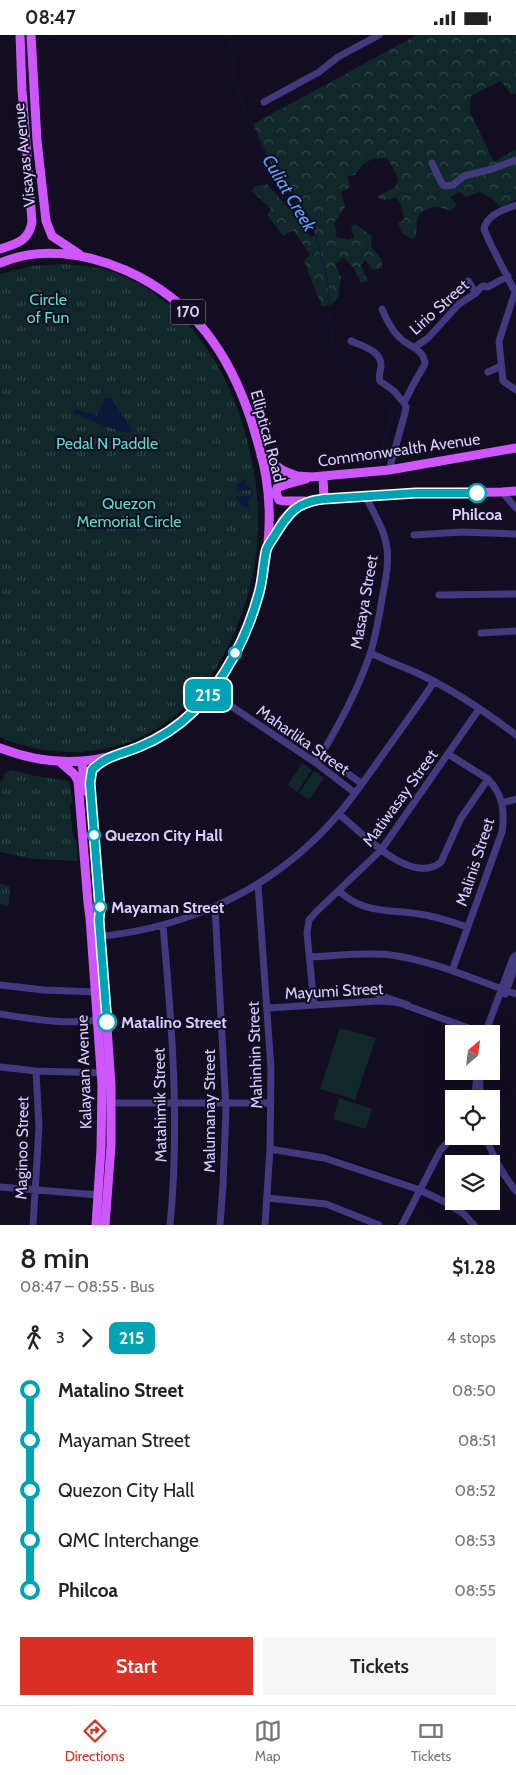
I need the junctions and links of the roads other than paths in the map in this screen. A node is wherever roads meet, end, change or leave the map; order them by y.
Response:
1 (20, 35) edge
2 (31, 35) edge
3 (379, 35) edge
4 (264, 102) dead end
5 (26, 145) junction
6 (37, 145) junction
7 (516, 159) edge
8 (432, 163) dead end
9 (516, 205) edge
10 (0, 249) edge
11 (82, 256) junction
12 (0, 263) edge
13 (508, 276) junction
14 (468, 281) dead end
15 (476, 293) junction
16 (382, 309) dead end
17 (350, 341) dead end
18 (415, 347) junction
19 (501, 366) junction
20 (488, 371) dead end
21 (516, 390) edge
22 (404, 403) junction
23 (516, 448) edge
24 (261, 456) junction
25 (390, 470) junction
26 (312, 477) junction
27 (323, 477) junction
28 (516, 491) edge
29 (502, 493) junction
30 (516, 496) edge
31 (366, 497) junction
32 (324, 499) junction
33 (311, 500) junction
34 (516, 508) edge
35 (516, 534) edge
36 (414, 535) dead end
37 (266, 549) junction
38 (516, 594) edge
39 (439, 595) dead end
40 (516, 631) edge
41 (481, 633) dead end
42 (371, 653) junction
43 (434, 682) junction
44 (210, 692) junction
45 (479, 709) junction
46 (516, 735) edge
47 (0, 748) edge
48 (322, 754) junction
49 (448, 755) junction
50 (108, 757) junction
51 (60, 762) junction
52 (82, 762) junction
53 (316, 763) junction
54 (488, 779) junction
55 (81, 781) junction
56 (362, 784) junction
57 (355, 793) junction
58 (516, 799) edge
59 (502, 803) junction
60 (339, 814) junction
61 (381, 850) junction
62 (258, 884) junction
63 (339, 891) junction
64 (215, 907) junction
65 (94, 916) junction
66 (162, 925) junction
67 (468, 927) junction
68 (96, 937) junction
69 (516, 955) edge
70 (310, 957) junction
71 (516, 964) edge
72 (452, 971) junction
73 (0, 985) edge
74 (504, 990) junction
75 (96, 992) junction
76 (516, 994) edge
77 (399, 1003) edge
78 (399, 1003) edge
79 (399, 1003) edge
80 (399, 1003) edge
81 (314, 1005) junction
82 (268, 1008) junction
83 (0, 1014) edge
84 (98, 1020) junction
85 (461, 1025) edge
86 (489, 1025) edge
87 (493, 1025) edge
88 (0, 1067) edge
89 (36, 1071) junction
90 (106, 1073) junction
91 (111, 1103) junction
92 (174, 1103) junction
93 (226, 1103) junction
94 (271, 1103) junction
95 (445, 1145) edge
96 (489, 1145) edge
97 (270, 1149) junction
98 (0, 1187) edge
99 (35, 1190) junction
100 (420, 1190) junction
101 (516, 1191) edge
102 (99, 1195) junction
103 (267, 1198) junction
104 (33, 1225) edge
105 (96, 1225) edge
106 (105, 1225) edge
107 (170, 1225) edge
108 (220, 1225) edge
109 (265, 1225) edge
110 (379, 1225) edge
111 (402, 1225) edge
112 (474, 1225) edge

1 - 5 main road, Visayas Avenue
2 - 6 main road, Visayas Avenue
3 - 4 street
5 - 6 main road
5 - 10 main road, Visayas Avenue
6 - 11 main road, Visayas Avenue
7 - 8 street
9 - 13 street
11 - 12 main road, Elliptical Road / 170
11 - 24 main road, Elliptical Road / 170
13 - 15 street, Lirio Street
13 - 19 street
14 - 15 street
15 - 18 street, Lirio Street
16 - 18 street
17 - 22 street
18 - 22 street
19 - 20 street
19 - 21 street
22 - 25 street
23 - 25 main road, Commonwealth Avenue
24 - 26 main road, Commonwealth Avenue
24 - 37 main road, Elliptical Road / 170
25 - 27 main road, Commonwealth Avenue
26 - 27 main road, Commonwealth Avenue
26 - 33 main road
27 - 32 main road
28 - 29 main road, 170
29 - 30 main road
29 - 31 main road, 170
29 - 34 street
31 - 32 main road, 170
31 - 42 street, Masaya Street
32 - 33 main road, 170
33 - 37 main road, 170
35 - 36 street
37 - 44 main road, Elliptical Road / 170
38 - 39 street
40 - 41 street
42 - 43 street
42 - 48 street, Masaya Street
43 - 45 street
43 - 56 street
44 - 50 main road, Elliptical Road / 170
44 - 53 street, Maharlika Street
45 - 46 street
45 - 49 street, Matiwasay Street
47 - 51 main road, Elliptical Road / 170
48 - 53 street, Masaya Street
48 - 56 street, Maharlika Street
49 - 54 street, Malinis Street
49 - 61 street, Matiwasay Street
50 - 52 main road, Elliptical Road / 170
50 - 65 main road, Kalayaan Avenue
51 - 52 main road, Elliptical Road / 170
51 - 55 main road
52 - 55 main road, Kalayaan Avenue
53 - 57 street, Maharlika Street
54 - 59 street, Malinis Street
54 - 61 street
55 - 65 main road, Kalayaan Avenue
56 - 57 street
57 - 60 street
58 - 59 street
59 - 67 street, Malinis Street
60 - 61 street
60 - 62 street
61 - 63 street, Matiwasay Street
62 - 64 street
62 - 82 street, Mahinhin Street
63 - 67 street
63 - 70 street, Matiwasay Street
64 - 66 street
64 - 93 street, Malumanay Street
65 - 68 main road, Kalayaan Avenue
66 - 68 street
66 - 92 street, Matahimik Street
67 - 72 street, Malinis Street
68 - 75 main road, Kalayaan Avenue
68 - 90 main road, Kalayaan Avenue
69 - 74 street
70 - 72 street
70 - 81 street, Matiwasay Street
71 - 74 street
72 - 74 street
73 - 75 street
74 - 76 street
74 - 86 street
74 - 87 street
75 - 84 main road, Kalayaan Avenue
77 - 81 street, Mayumi Street
78 - 79 street, Mayumi Street
80 - 85 street, Mayumi Street
81 - 82 street, Mayumi Street
82 - 94 street, Mahinhin Street
83 - 84 street
84 - 90 main road, Kalayaan Avenue
88 - 89 street
89 - 90 street
89 - 99 street, Maginoo Street
90 - 91 main road, Kalayaan Avenue
90 - 102 main road, Kalayaan Avenue
91 - 92 street
91 - 106 main road, Kalayaan Avenue
92 - 93 street
92 - 107 street, Matahimik Street
93 - 94 street
93 - 108 street, Malumanay Street
94 - 97 street, Mahinhin Street
95 - 100 street
96 - 101 street
97 - 100 street
97 - 103 street, Mahinhin Street
98 - 99 street
99 - 102 street
99 - 104 street, Maginoo Street
100 - 111 street
100 - 112 street
102 - 105 main road, Kalayaan Avenue
103 - 109 street, Mahinhin Street
103 - 110 street

